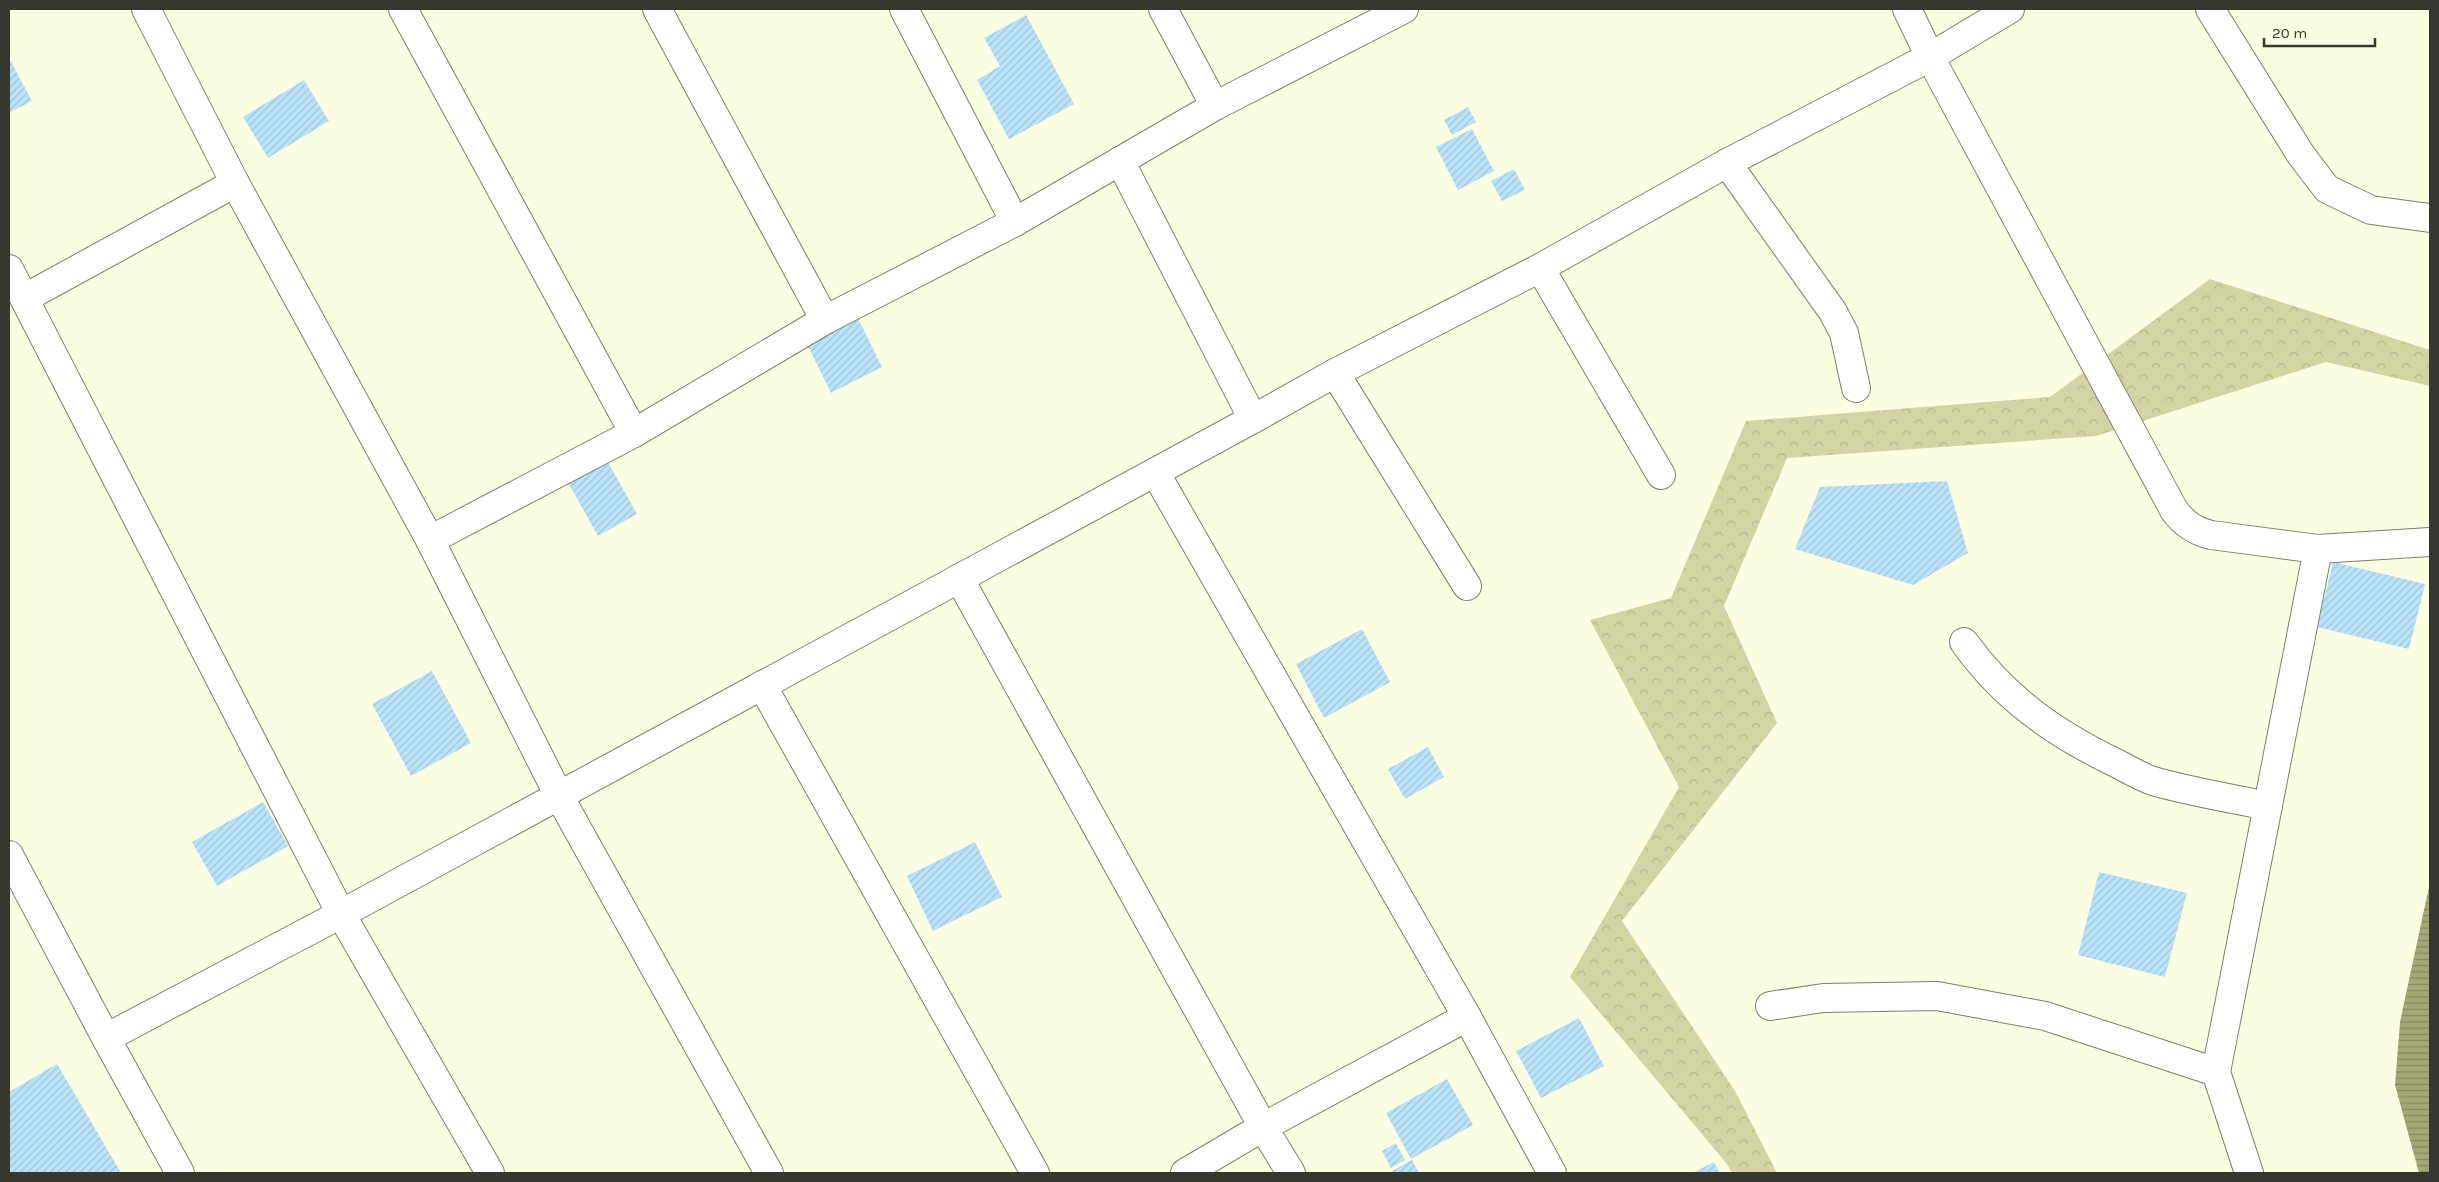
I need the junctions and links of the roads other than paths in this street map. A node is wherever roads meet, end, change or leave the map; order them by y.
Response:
1 (146, 9) edge
2 (403, 9) edge
3 (657, 9) edge
4 (904, 9) edge
5 (1163, 9) edge
6 (1403, 9) edge
7 (1907, 9) edge
8 (2010, 9) edge
9 (2210, 9) edge
10 (1930, 57) junction
11 (1215, 106) junction
12 (1120, 161) junction
13 (1727, 163) junction
14 (235, 183) junction
15 (2430, 218) edge
16 (1014, 222) junction
17 (1540, 268) junction
18 (9, 269) edge
19 (25, 298) junction
20 (825, 320) junction
21 (1335, 373) junction
22 (1856, 388) dead end
23 (1253, 419) junction
24 (634, 434) junction
25 (1155, 472) junction
26 (1661, 475) dead end
27 (430, 540) junction
28 (2430, 542) edge
29 (2318, 550) junction
30 (959, 578) junction
31 (1467, 586) dead end
32 (1964, 642) dead end
33 (762, 685) junction
34 (558, 794) junction
35 (2268, 806) junction
36 (9, 855) edge
37 (341, 914) junction
38 (1770, 1006) dead end
39 (1467, 1016) junction
40 (106, 1038) junction
41 (2216, 1072) junction
42 (1263, 1126) junction
43 (180, 1173) edge
44 (490, 1173) edge
45 (769, 1173) edge
46 (1035, 1173) edge
47 (1185, 1173) edge
48 (1291, 1173) edge
49 (1552, 1173) edge
50 (2249, 1173) edge

1 - 14 street
2 - 24 street
3 - 20 street
4 - 16 street
5 - 11 street
6 - 11 street
7 - 10 street
8 - 10 street
9 - 15 street
10 - 13 street
10 - 29 street
11 - 12 street
12 - 16 street
12 - 23 street
13 - 17 street
13 - 22 street
14 - 19 street
14 - 27 street
16 - 20 street
17 - 21 street
17 - 26 street
18 - 19 street
19 - 37 street
20 - 24 street
21 - 23 street
21 - 31 street
23 - 25 street
24 - 27 street
25 - 30 street
25 - 39 street
27 - 34 street
28 - 29 street
29 - 35 street
30 - 33 street
30 - 42 street
32 - 35 street
33 - 34 street
33 - 46 street
34 - 37 street
34 - 45 street
35 - 41 street
36 - 40 street
37 - 40 street
37 - 44 street
38 - 41 street
39 - 42 street
39 - 49 street
40 - 43 street
41 - 50 street
42 - 47 street
42 - 48 street

